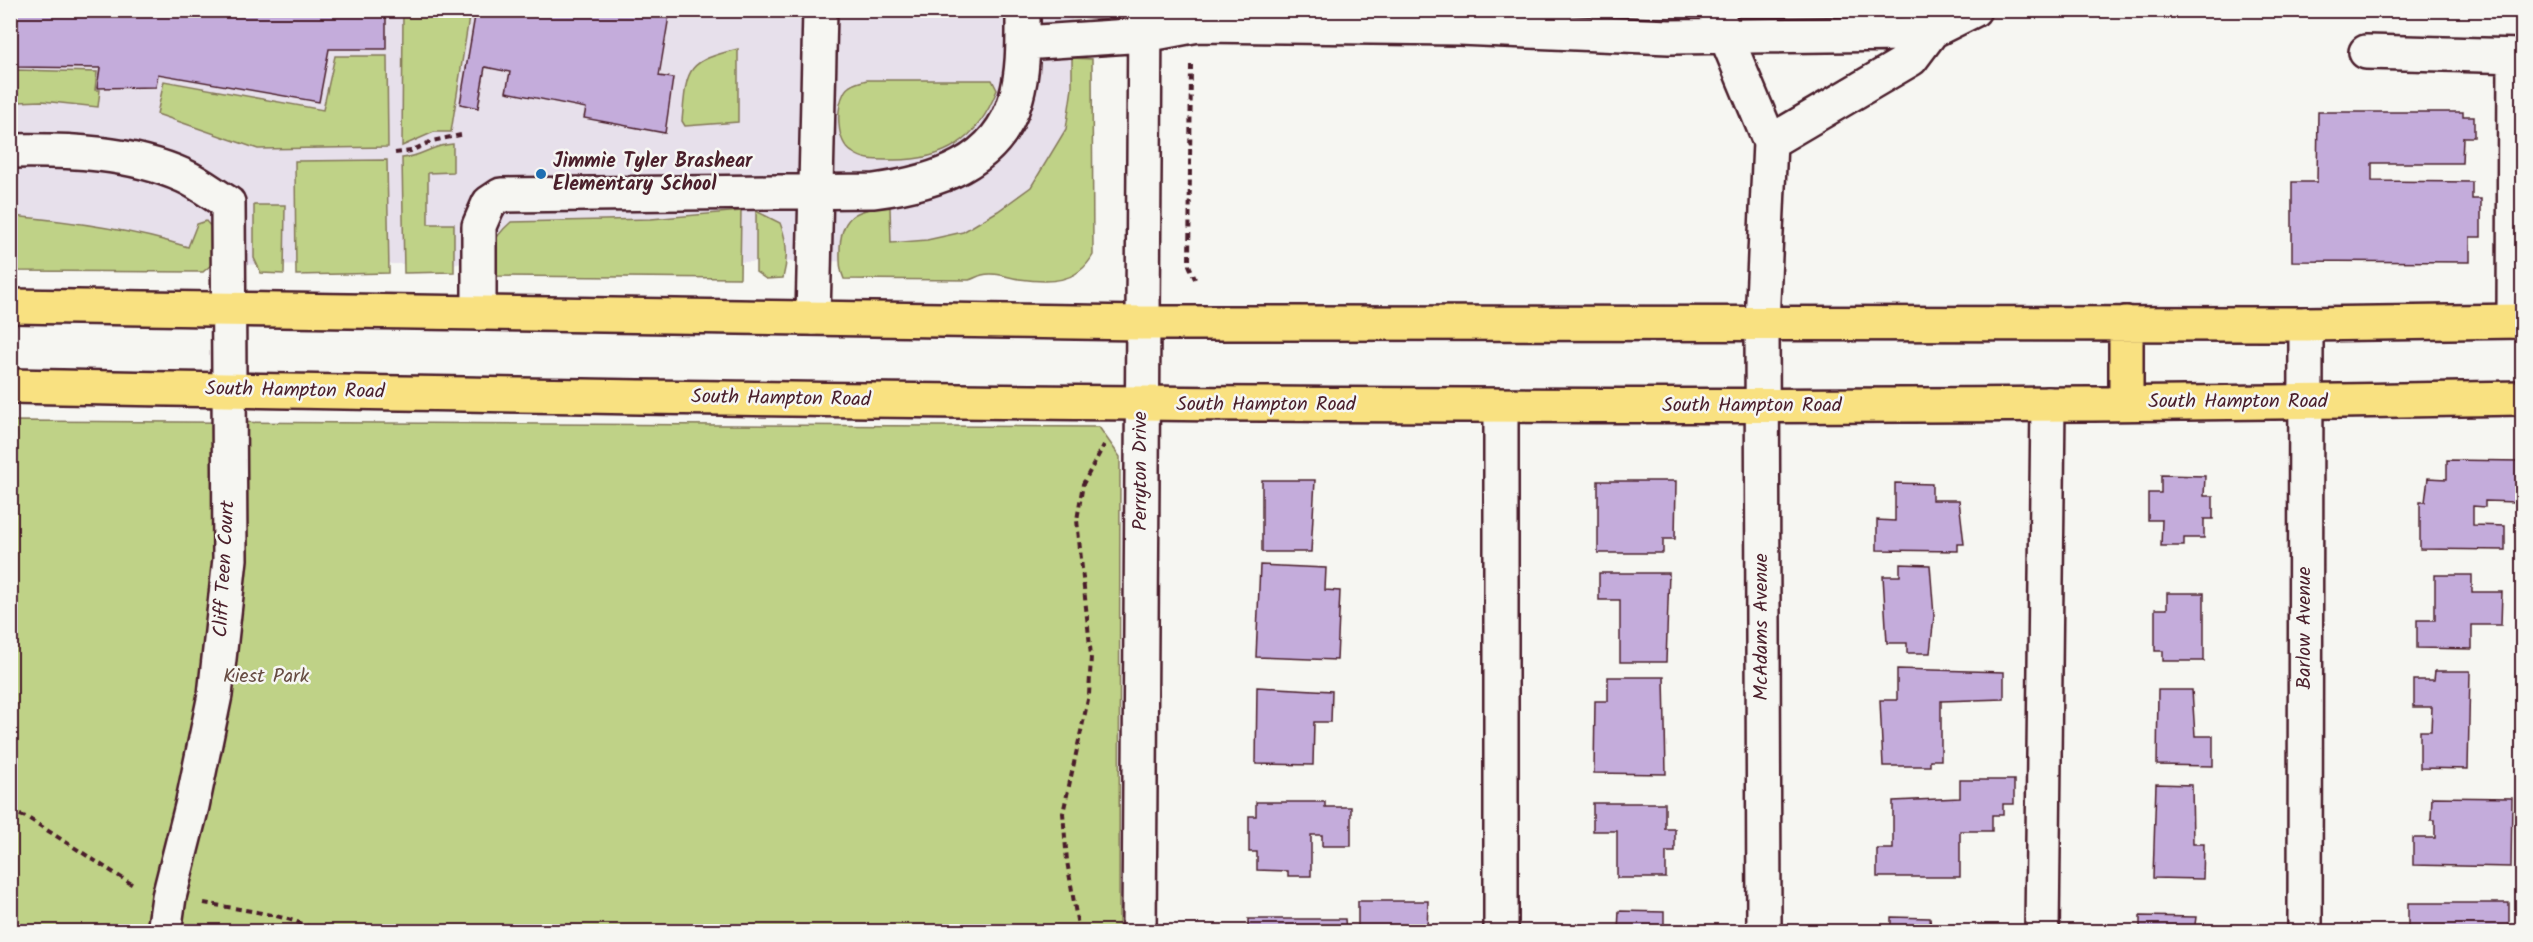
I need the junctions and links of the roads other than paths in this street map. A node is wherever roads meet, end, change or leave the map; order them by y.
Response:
1 (820, 10) edge
2 (1023, 10) edge
3 (1974, 10) edge
4 (1468, 19) edge
5 (1145, 23) edge
6 (1720, 23) edge
7 (1932, 32) junction
8 (1023, 43) junction
9 (2366, 52) dead end
10 (2519, 56) edge
11 (1770, 142) junction
12 (10, 151) edge
13 (817, 191) junction
14 (10, 306) edge
15 (229, 309) junction
16 (480, 313) junction
17 (813, 318) junction
18 (2518, 321) edge
19 (1142, 323) junction
20 (1762, 323) junction
21 (2126, 323) junction
22 (2306, 324) junction
23 (10, 386) edge
24 (229, 391) junction
25 (2523, 398) edge
26 (2305, 402) junction
27 (2126, 403) junction
28 (1142, 404) junction
29 (2048, 404) junction
30 (1501, 406) junction
31 (1762, 407) junction
32 (164, 932) edge
33 (1139, 932) edge
34 (1502, 932) edge
35 (1764, 932) edge
36 (2042, 932) edge
37 (2305, 932) edge

1 - 13 street
2 - 8 street
3 - 7 street
4 - 5 street
4 - 6 street
5 - 8 street
5 - 19 street, Perryton Drive
6 - 7 street
6 - 11 street
7 - 11 street
8 - 13 street
9 - 10 street
10 - 18 street
11 - 20 street, McAdams Avenue
12 - 15 street, Cliff Teen Court
13 - 16 street
13 - 17 street
14 - 15 main road
15 - 16 main road
15 - 24 street, Cliff Teen Court
16 - 17 main road
17 - 19 main road
18 - 22 main road
19 - 20 main road
19 - 28 street, Perryton Drive
20 - 21 main road
20 - 31 street, McAdams Avenue
21 - 22 main road
21 - 27 main road
22 - 26 street, Barlow Avenue
23 - 24 main road, South Hampton Road
24 - 28 main road, South Hampton Road
24 - 32 street, Cliff Teen Court
25 - 26 main road, South Hampton Road
26 - 27 main road, South Hampton Road
26 - 37 street, Barlow Avenue
27 - 29 main road, South Hampton Road
28 - 30 main road, South Hampton Road
28 - 33 street, Perryton Drive
29 - 31 main road, South Hampton Road
29 - 36 street
30 - 31 main road, South Hampton Road
30 - 34 street
31 - 35 street, McAdams Avenue

